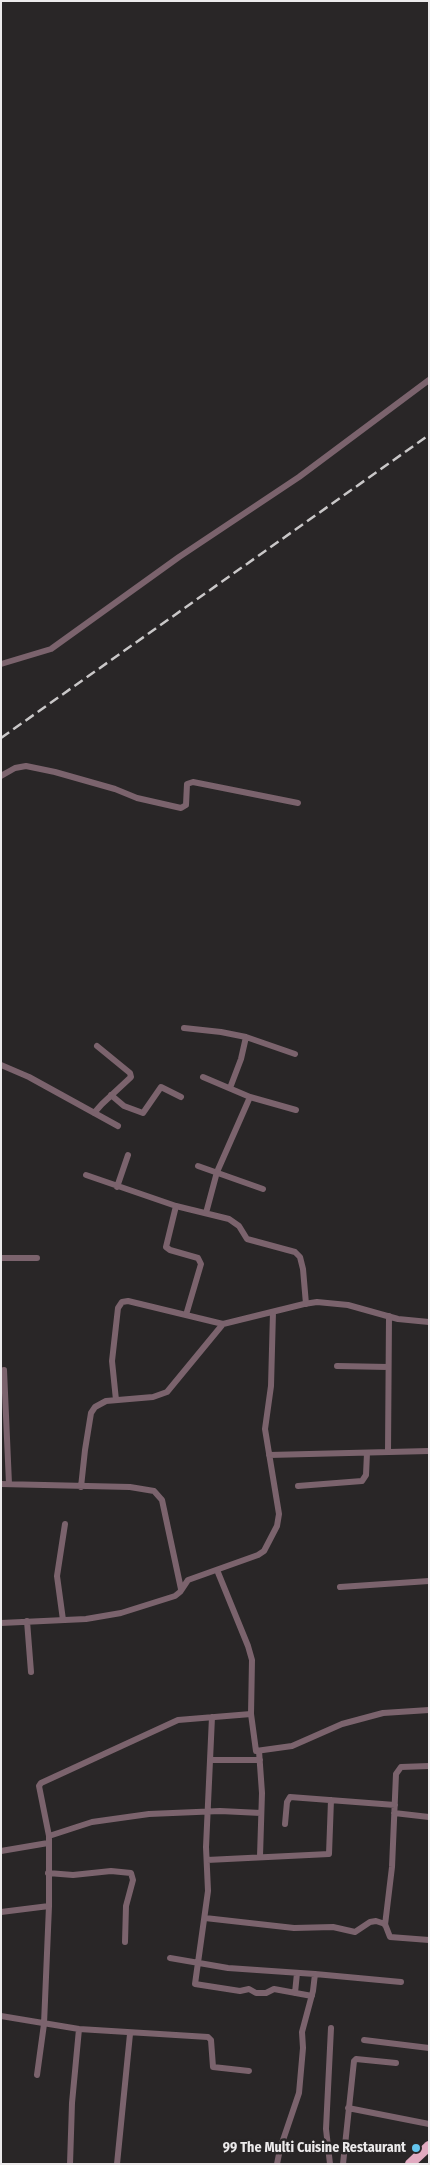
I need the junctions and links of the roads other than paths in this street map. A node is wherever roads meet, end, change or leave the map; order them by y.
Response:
1 (429, 380) edge
2 (1, 664) edge
3 (1, 776) edge
4 (298, 803) dead end
5 (184, 1028) dead end
6 (246, 1037) junction
7 (97, 1046) dead end
8 (295, 1054) dead end
9 (1, 1065) edge
10 (203, 1077) dead end
11 (230, 1088) junction
12 (111, 1095) junction
13 (250, 1096) junction
14 (180, 1097) dead end
15 (296, 1110) dead end
16 (94, 1113) junction
17 (118, 1126) dead end
18 (128, 1155) dead end
19 (198, 1166) dead end
20 (217, 1172) junction
21 (86, 1175) dead end
22 (117, 1187) junction
23 (263, 1189) dead end
24 (176, 1206) junction
25 (206, 1213) junction
26 (1, 1258) edge
27 (37, 1258) dead end
28 (306, 1304) junction
29 (273, 1312) junction
30 (186, 1315) junction
31 (389, 1316) junction
32 (429, 1322) edge
33 (223, 1324) junction
34 (337, 1366) dead end
35 (388, 1367) junction
36 (4, 1370) dead end
37 (116, 1400) junction
38 (429, 1451) edge
39 (388, 1452) junction
40 (367, 1453) junction
41 (269, 1455) junction
42 (1, 1484) edge
43 (9, 1484) junction
44 (298, 1486) dead end
45 (81, 1487) junction
46 (65, 1524) dead end
47 (217, 1570) junction
48 (429, 1581) edge
49 (340, 1587) dead end
50 (181, 1589) junction
51 (63, 1620) junction
52 (27, 1621) junction
53 (1, 1622) edge
54 (31, 1672) dead end
55 (429, 1710) edge
56 (251, 1714) junction
57 (212, 1717) junction
58 (260, 1751) junction
59 (210, 1760) junction
60 (260, 1760) junction
61 (429, 1766) edge
62 (331, 1800) junction
63 (395, 1805) junction
64 (209, 1811) junction
65 (261, 1813) junction
66 (394, 1813) junction
67 (429, 1817) edge
68 (285, 1824) dead end
69 (49, 1836) junction
70 (48, 1843) junction
71 (1, 1851) edge
72 (260, 1856) junction
73 (207, 1860) junction
74 (48, 1873) junction
75 (49, 1906) junction
76 (1, 1912) edge
77 (205, 1918) junction
78 (385, 1925) junction
79 (429, 1940) edge
80 (125, 1942) dead end
81 (170, 1958) dead end
82 (197, 1962) junction
83 (297, 1973) junction
84 (315, 1974) junction
85 (401, 1982) dead end
86 (295, 1993) junction
87 (312, 1996) junction
88 (1, 2016) edge
89 (44, 2024) junction
90 (330, 2028) dead end
91 (78, 2029) junction
92 (130, 2034) junction
93 (364, 2040) dead end
94 (429, 2048) edge
95 (396, 2064) dead end
96 (249, 2071) dead end
97 (37, 2075) dead end
98 (348, 2108) junction
99 (429, 2124) edge
100 (429, 2146) edge
101 (70, 2164) edge
102 (117, 2164) edge
103 (277, 2164) edge
104 (330, 2164) edge
105 (343, 2164) edge
106 (410, 2164) edge

1 - 2 street
3 - 4 street
5 - 6 street
6 - 8 street
6 - 11 street
7 - 12 street
9 - 16 street
10 - 11 street
11 - 13 street
12 - 14 street
12 - 16 street
13 - 15 street
13 - 20 street
16 - 17 street
18 - 22 street
19 - 20 street
20 - 23 street
20 - 25 street
21 - 22 street
22 - 24 street
24 - 25 street
24 - 30 street
25 - 28 street
26 - 27 street
28 - 29 street
28 - 31 street
29 - 33 street
29 - 41 street
30 - 33 street
30 - 37 street
31 - 32 street
31 - 35 street
33 - 37 street
34 - 35 street
35 - 39 street
36 - 43 street
37 - 45 street
38 - 39 street
39 - 40 street
40 - 41 street
40 - 44 street
41 - 47 street
42 - 43 street
43 - 45 street
45 - 50 street
46 - 51 street
47 - 50 street
47 - 56 street
48 - 49 street
50 - 51 street
51 - 52 street
52 - 53 street
52 - 54 street
55 - 58 street
56 - 57 street
56 - 58 street
57 - 59 street
57 - 69 street
58 - 60 street
59 - 60 street
59 - 64 street
60 - 65 street
61 - 63 street
62 - 63 street
62 - 68 street
62 - 72 street
63 - 66 street
64 - 65 street
64 - 69 street
64 - 73 street
65 - 72 street
66 - 67 street
66 - 78 street
69 - 70 street
70 - 71 street
70 - 74 street
72 - 73 street
73 - 77 street
74 - 75 street
74 - 80 street
75 - 76 street
75 - 89 street
77 - 78 street
77 - 82 street
78 - 79 street
81 - 82 street
82 - 83 street
82 - 86 street
83 - 84 street
83 - 86 street
84 - 85 street
84 - 87 street
86 - 87 street
87 - 103 street
88 - 89 street
89 - 91 street
89 - 97 street
90 - 104 street
91 - 92 street
91 - 101 street
92 - 96 street
92 - 102 street
93 - 94 street
95 - 98 street
98 - 99 street
98 - 105 street
100 - 106 highway

